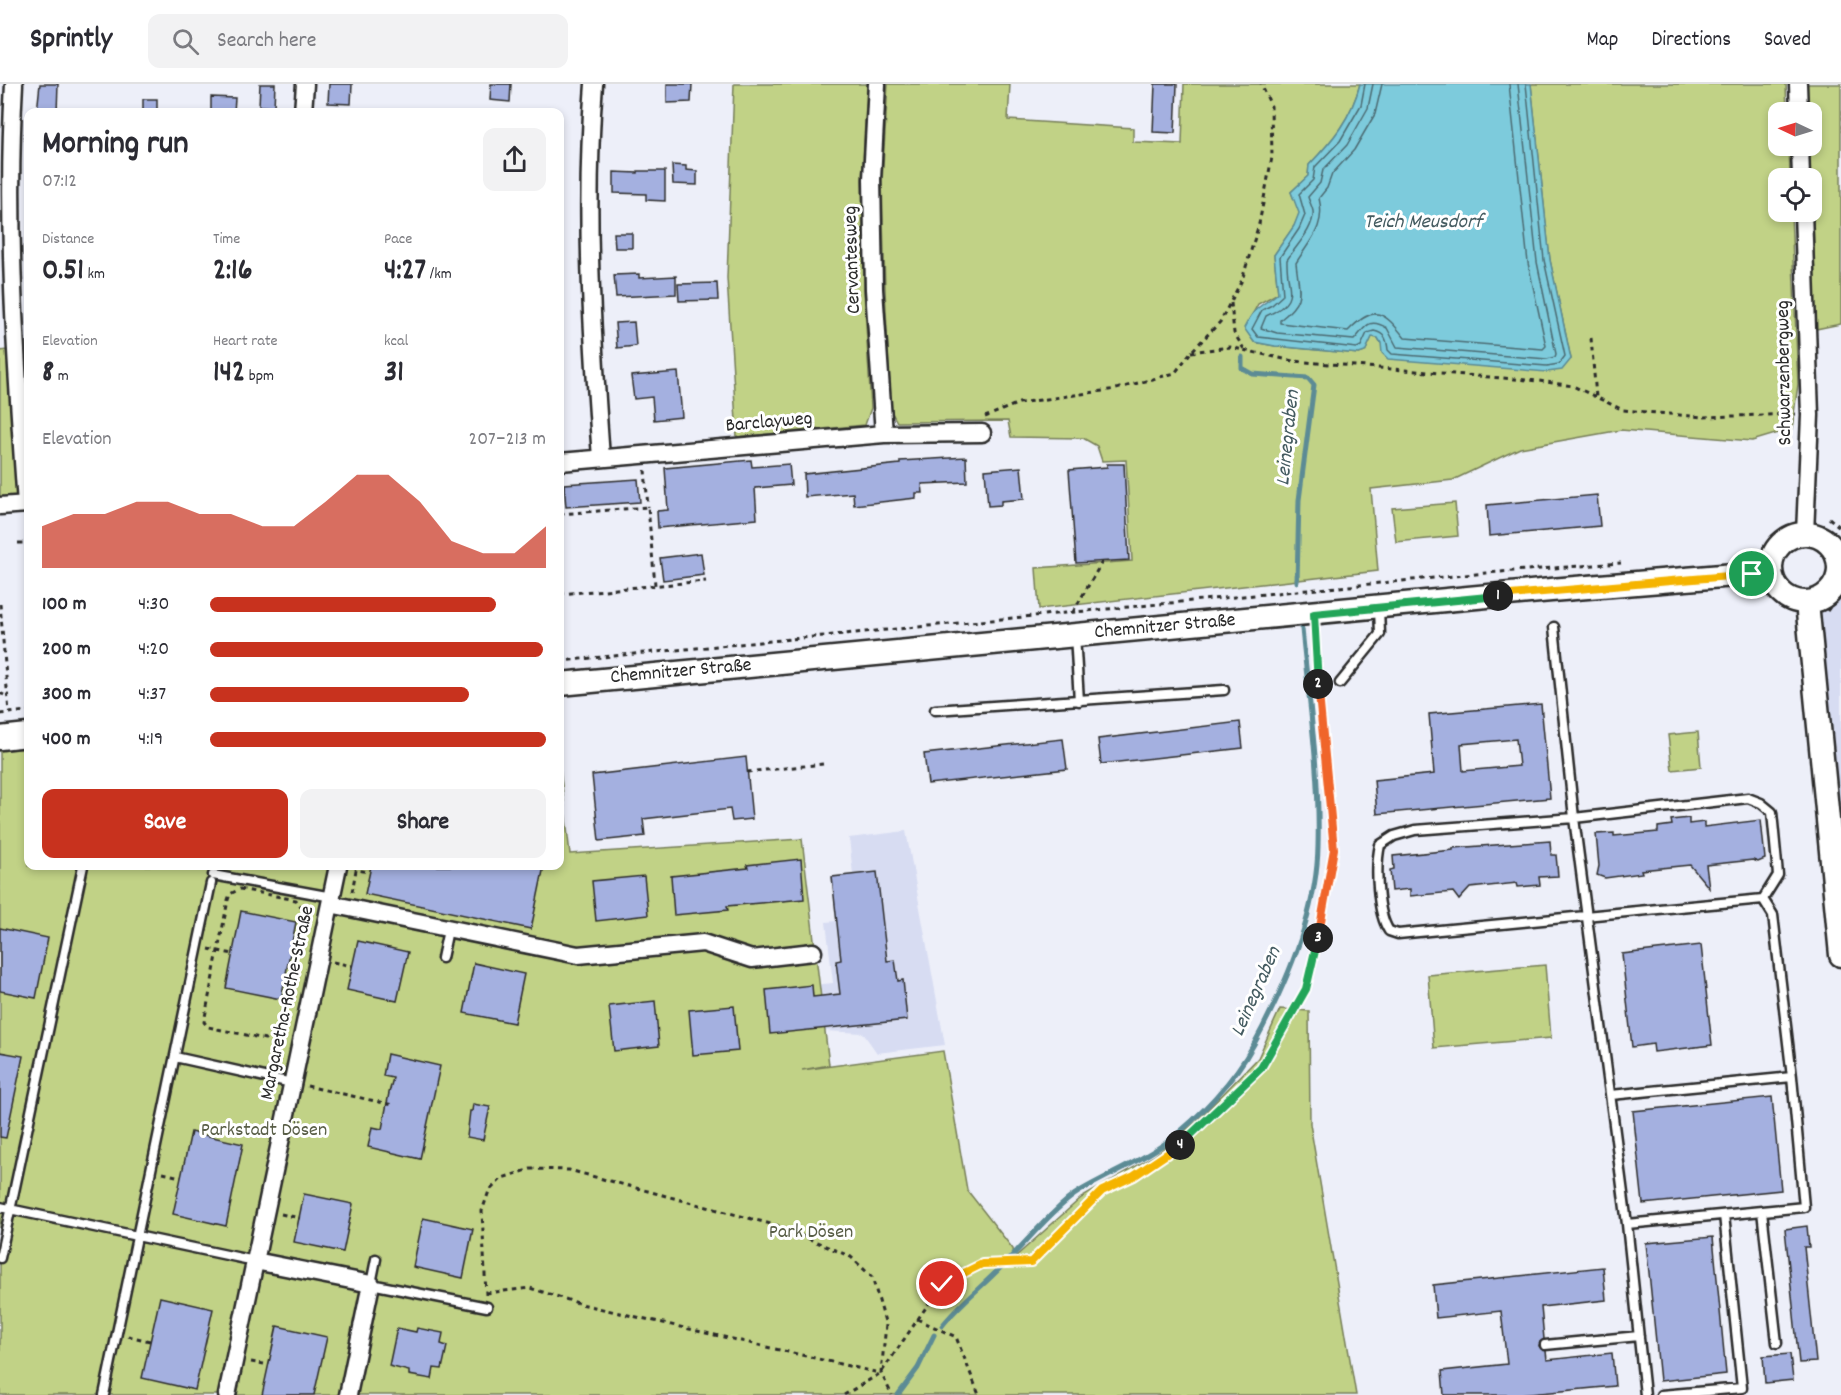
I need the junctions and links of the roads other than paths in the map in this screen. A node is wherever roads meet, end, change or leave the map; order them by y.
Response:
1 (14, 84) edge
2 (305, 84) edge
3 (594, 84) edge
4 (877, 84) edge
5 (1798, 84) edge
6 (1799, 102) edge
7 (303, 108) edge
8 (1803, 222) edge
9 (7, 350) edge
10 (982, 433) road end
11 (884, 434) junction
12 (601, 458) junction
13 (564, 462) edge
14 (24, 481) edge
15 (24, 504) edge
16 (0, 506) edge
17 (1805, 534) junction
18 (1840, 565) edge
19 (1771, 572) junction
20 (1807, 602) junction
21 (1379, 607) junction
22 (1554, 627) dead end
23 (1075, 635) junction
24 (1341, 682) dead end
25 (564, 684) edge
26 (1224, 690) dead end
27 (1079, 700) junction
28 (935, 710) dead end
29 (24, 735) edge
30 (0, 738) edge
31 (1574, 818) junction
32 (82, 870) edge
33 (337, 870) edge
34 (1763, 899) junction
35 (331, 901) junction
36 (1587, 917) junction
37 (448, 930) junction
38 (813, 952) dead end
39 (1841, 955) edge
40 (442, 958) dead end
41 (175, 1057) junction
42 (1792, 1077) junction
43 (292, 1083) junction
44 (1611, 1095) junction
45 (0, 1207) edge
46 (11, 1209) junction
47 (1762, 1211) junction
48 (1724, 1215) junction
49 (1627, 1224) junction
50 (137, 1236) junction
51 (0, 1258) edge
52 (376, 1259) dead end
53 (255, 1261) junction
54 (371, 1284) junction
55 (487, 1307) dead end
56 (1639, 1335) junction
57 (1777, 1343) dead end
58 (1545, 1345) dead end
59 (104, 1395) edge
60 (227, 1395) edge
61 (348, 1395) edge
62 (1645, 1395) edge
63 (1661, 1395) edge

1 - 9 street
2 - 7 street
3 - 12 street
4 - 11 street, Cervantesweg
5 - 6 street
8 - 17 street, Schwarzenbergweg
9 - 14 street
10 - 11 street, Barclayweg
11 - 12 street, Barclayweg
12 - 13 street, Barclayweg
15 - 16 street
17 - 18 main road
17 - 19 main road
18 - 20 main road
19 - 20 main road
19 - 21 main road, Chemnitzer Straße
20 - 39 main road
21 - 23 main road, Chemnitzer Straße
21 - 24 lane
22 - 31 lane
23 - 25 main road, Chemnitzer Straße
23 - 27 lane
26 - 27 lane
27 - 28 lane
29 - 30 main road
31 - 34 lane
31 - 36 lane
31 - 36 lane
32 - 46 lane
33 - 35 street, Margaretha-Rothe-Straße
34 - 36 lane
34 - 42 lane
35 - 37 street
35 - 41 lane
35 - 43 street, Margaretha-Rothe-Straße
36 - 44 lane
37 - 38 street
37 - 40 lane
41 - 43 lane
41 - 50 lane
42 - 44 lane
42 - 47 lane
43 - 53 street, Margaretha-Rothe-Straße
44 - 49 lane
45 - 46 lane
46 - 50 lane
46 - 51 lane
47 - 48 lane
47 - 57 lane
48 - 49 lane
48 - 63 lane
49 - 56 lane
50 - 53 lane
50 - 59 lane
52 - 54 lane
53 - 54 street
53 - 60 street, Margaretha-Rothe-Straße
54 - 55 lane
54 - 61 street
56 - 58 lane
56 - 62 lane

